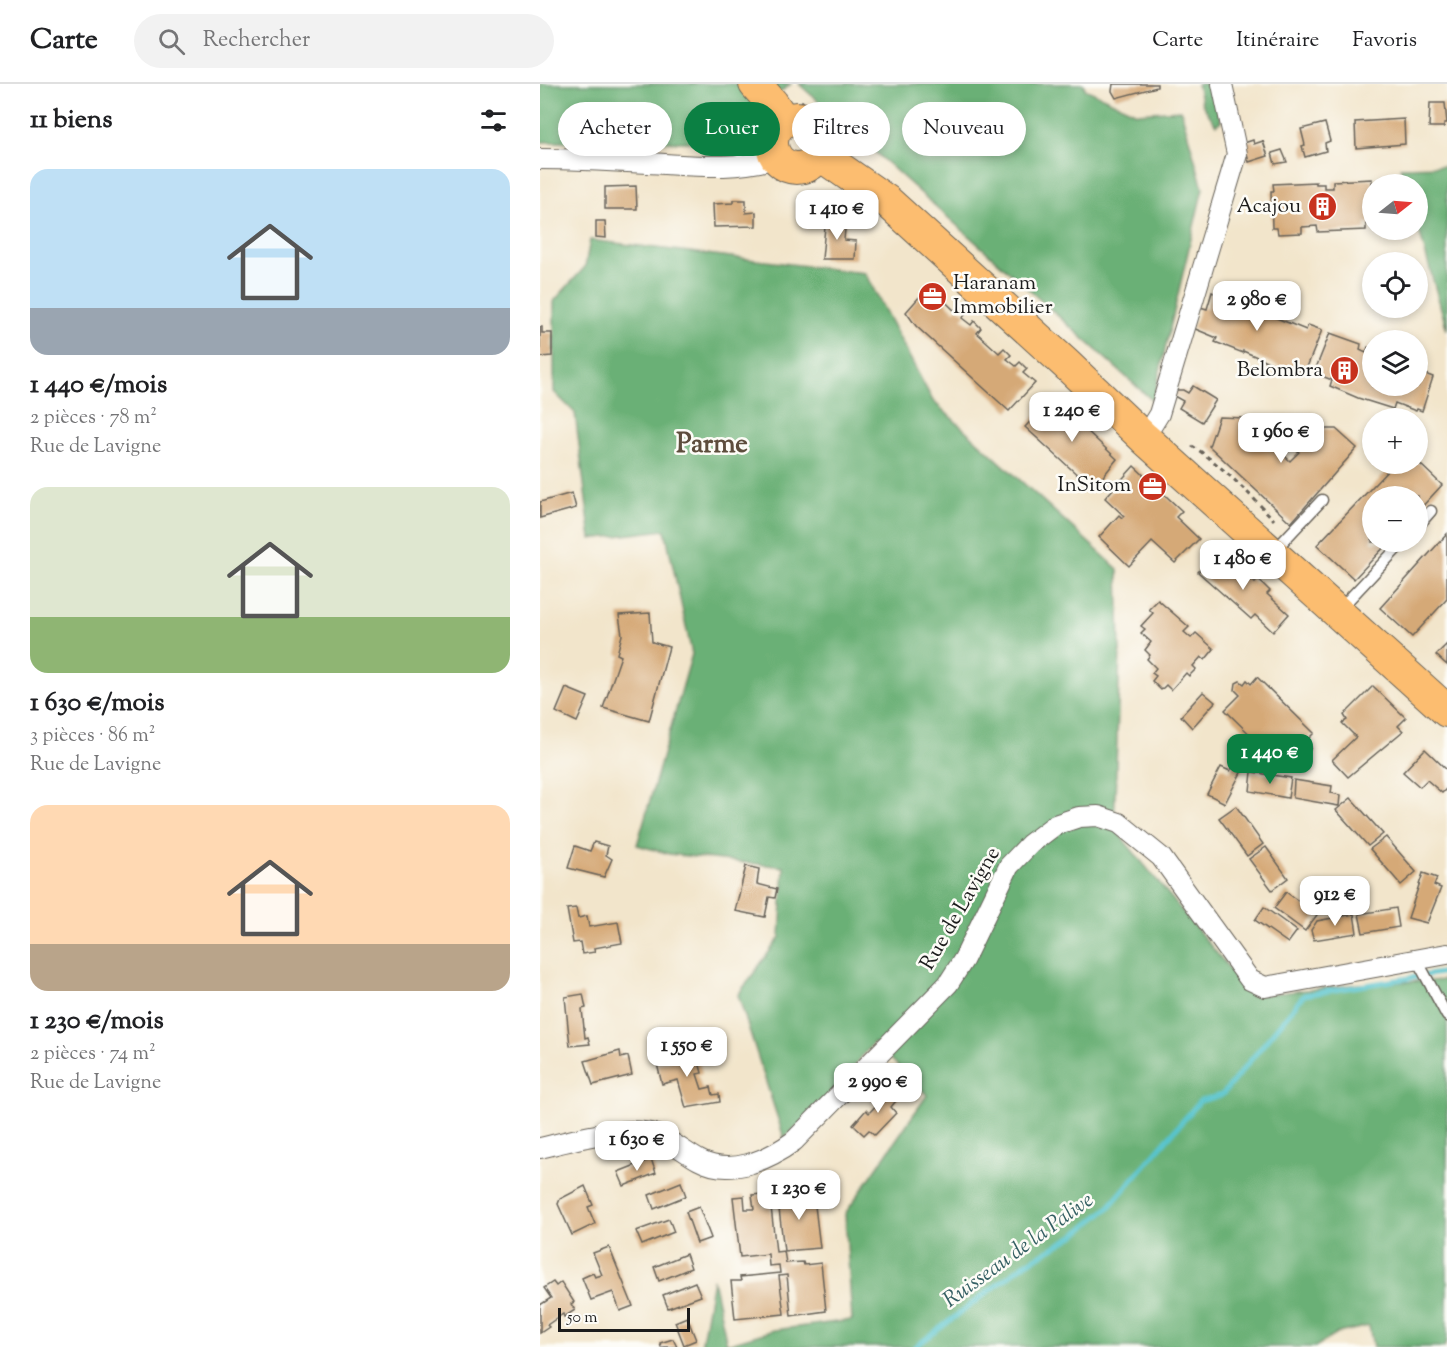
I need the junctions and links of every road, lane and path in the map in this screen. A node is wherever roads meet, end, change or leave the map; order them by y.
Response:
1 (1222, 84) edge
2 (761, 156) edge
3 (767, 156) edge
4 (818, 156) edge
5 (822, 156) edge
6 (540, 159) edge
7 (1144, 438) junction
8 (1322, 500) dead end
9 (1431, 511) dead end
10 (1428, 514) edge
11 (1273, 552) junction
12 (1394, 552) edge
13 (1338, 612) junction
14 (1447, 711) edge
15 (1447, 954) edge
16 (1418, 962) junction
17 (1447, 1016) edge
18 (540, 1148) edge

1 - 7 street
2 - 6 street
3 - 4 main road
5 - 7 main road
7 - 11 main road
8 - 11 lane
9 - 10 lane
11 - 13 main road
12 - 13 lane
13 - 14 main road
15 - 16 street, Rue de Lavigne
16 - 17 lane
16 - 18 street, Rue de Lavigne

